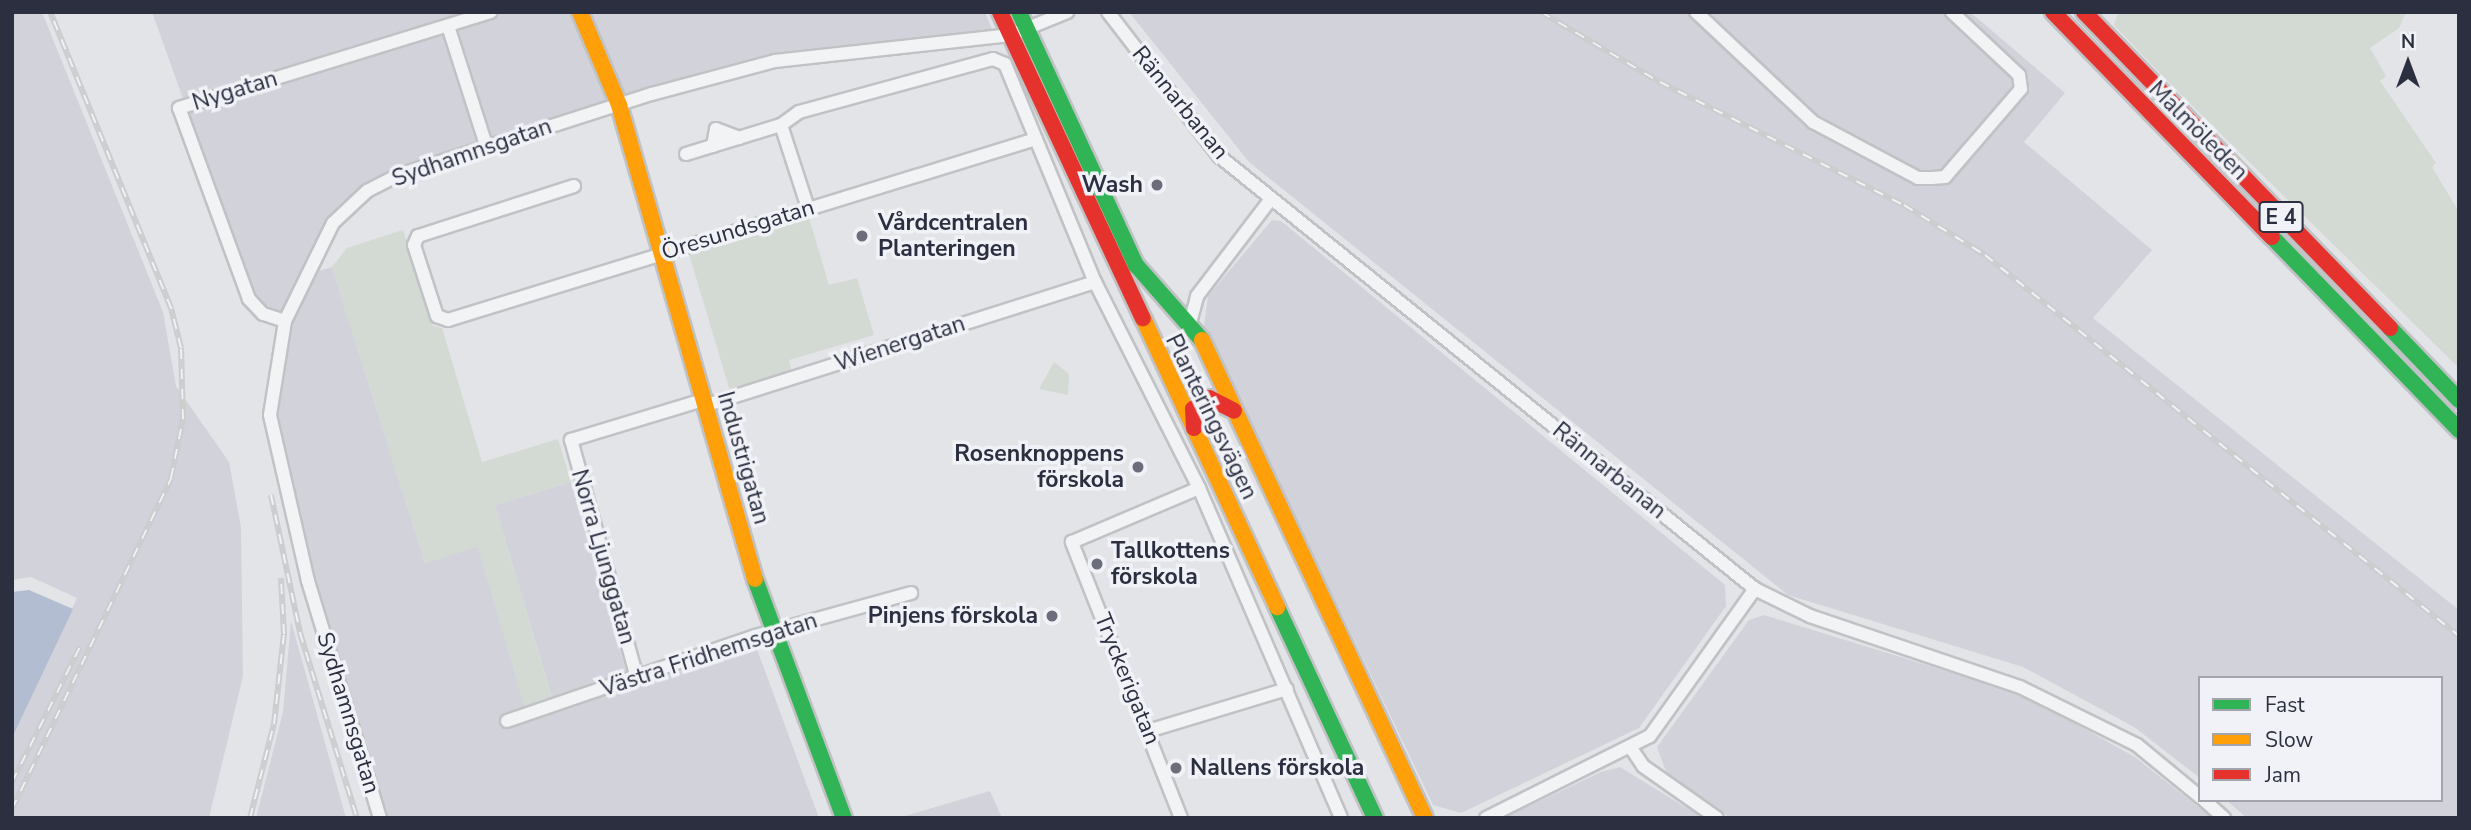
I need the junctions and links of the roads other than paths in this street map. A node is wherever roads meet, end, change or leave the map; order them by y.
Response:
1 (491, 12) edge
2 (580, 12) edge
3 (1000, 12) edge
4 (1019, 12) edge
5 (1067, 12) edge
6 (1108, 12) edge
7 (1696, 12) edge
8 (1952, 12) edge
9 (2053, 12) edge
10 (2084, 12) edge
11 (448, 26) junction
12 (1027, 29) junction
13 (1011, 35) junction
14 (618, 104) junction
15 (781, 125) junction
16 (1036, 139) junction
17 (486, 145) junction
18 (686, 154) dead end
19 (574, 186) dead end
20 (1271, 199) junction
21 (808, 208) junction
22 (661, 254) junction
23 (1095, 282) junction
24 (285, 321) junction
25 (1189, 323) junction
26 (2459, 400) edge
27 (704, 403) junction
28 (1234, 411) junction
29 (2459, 430) edge
30 (1197, 437) junction
31 (571, 440) joint
32 (1199, 488) junction
33 (1755, 589) junction
34 (911, 593) dead end
35 (770, 632) junction
36 (636, 674) junction
37 (1287, 689) junction
38 (507, 721) dead end
39 (1148, 731) junction
40 (1631, 748) junction
41 (2198, 795) edge
42 (2206, 802) edge
43 (380, 818) edge
44 (844, 818) edge
45 (1181, 818) edge
46 (1341, 818) edge
47 (1375, 818) edge
48 (1425, 818) edge
49 (1486, 818) edge
50 (1717, 818) edge
51 (2224, 818) edge

1 - 11 street, Nygatan
2 - 14 main road, Industrigatan
3 - 13 main road, Planteringsvägen
4 - 12 main road, Planteringsvägen
5 - 12 street
6 - 20 street, Rännarbanan
7 - 8 street
9 - 29 main road, Malmöleden / E 4
10 - 26 main road, Malmöleden / E 4
11 - 17 street
11 - 24 street, Nygatan
12 - 13 street, Sydhamnsgatan
12 - 25 main road, Planteringsvägen
13 - 14 street, Sydhamnsgatan
13 - 30 main road, Planteringsvägen
14 - 17 street, Sydhamnsgatan
14 - 22 main road, Industrigatan
15 - 16 street, Planteringsvägen
15 - 18 street
15 - 21 street
16 - 21 street, Öresundsgatan
16 - 23 street, Planteringsvägen
17 - 24 street, Sydhamnsgatan
19 - 22 street, Öresundsgatan
20 - 25 street, Planteringsvägen
20 - 33 street, Rännarbanan
21 - 22 street, Öresundsgatan
22 - 27 main road, Industrigatan
23 - 27 street, Wienergatan
23 - 32 street, Planteringsvägen
24 - 43 street, Sydhamnsgatan
25 - 28 main road, Planteringsvägen
27 - 31 street, Wienergatan
27 - 35 main road, Industrigatan
28 - 30 main road
28 - 48 main road, Planteringsvägen
30 - 47 main road, Planteringsvägen
31 - 36 street, Norra Ljunggatan
32 - 37 street, Planteringsvägen
32 - 39 street, Tryckerigatan
33 - 40 street
33 - 41 street, Rännarbanan
34 - 35 street, Västra Fridhemsgatan
35 - 36 street, Västra Fridhemsgatan
35 - 44 main road, Industrigatan
36 - 38 street, Västra Fridhemsgatan
37 - 39 street
37 - 46 street, Planteringsvägen
39 - 45 street, Tryckerigatan
40 - 49 street
40 - 50 street
42 - 51 street

